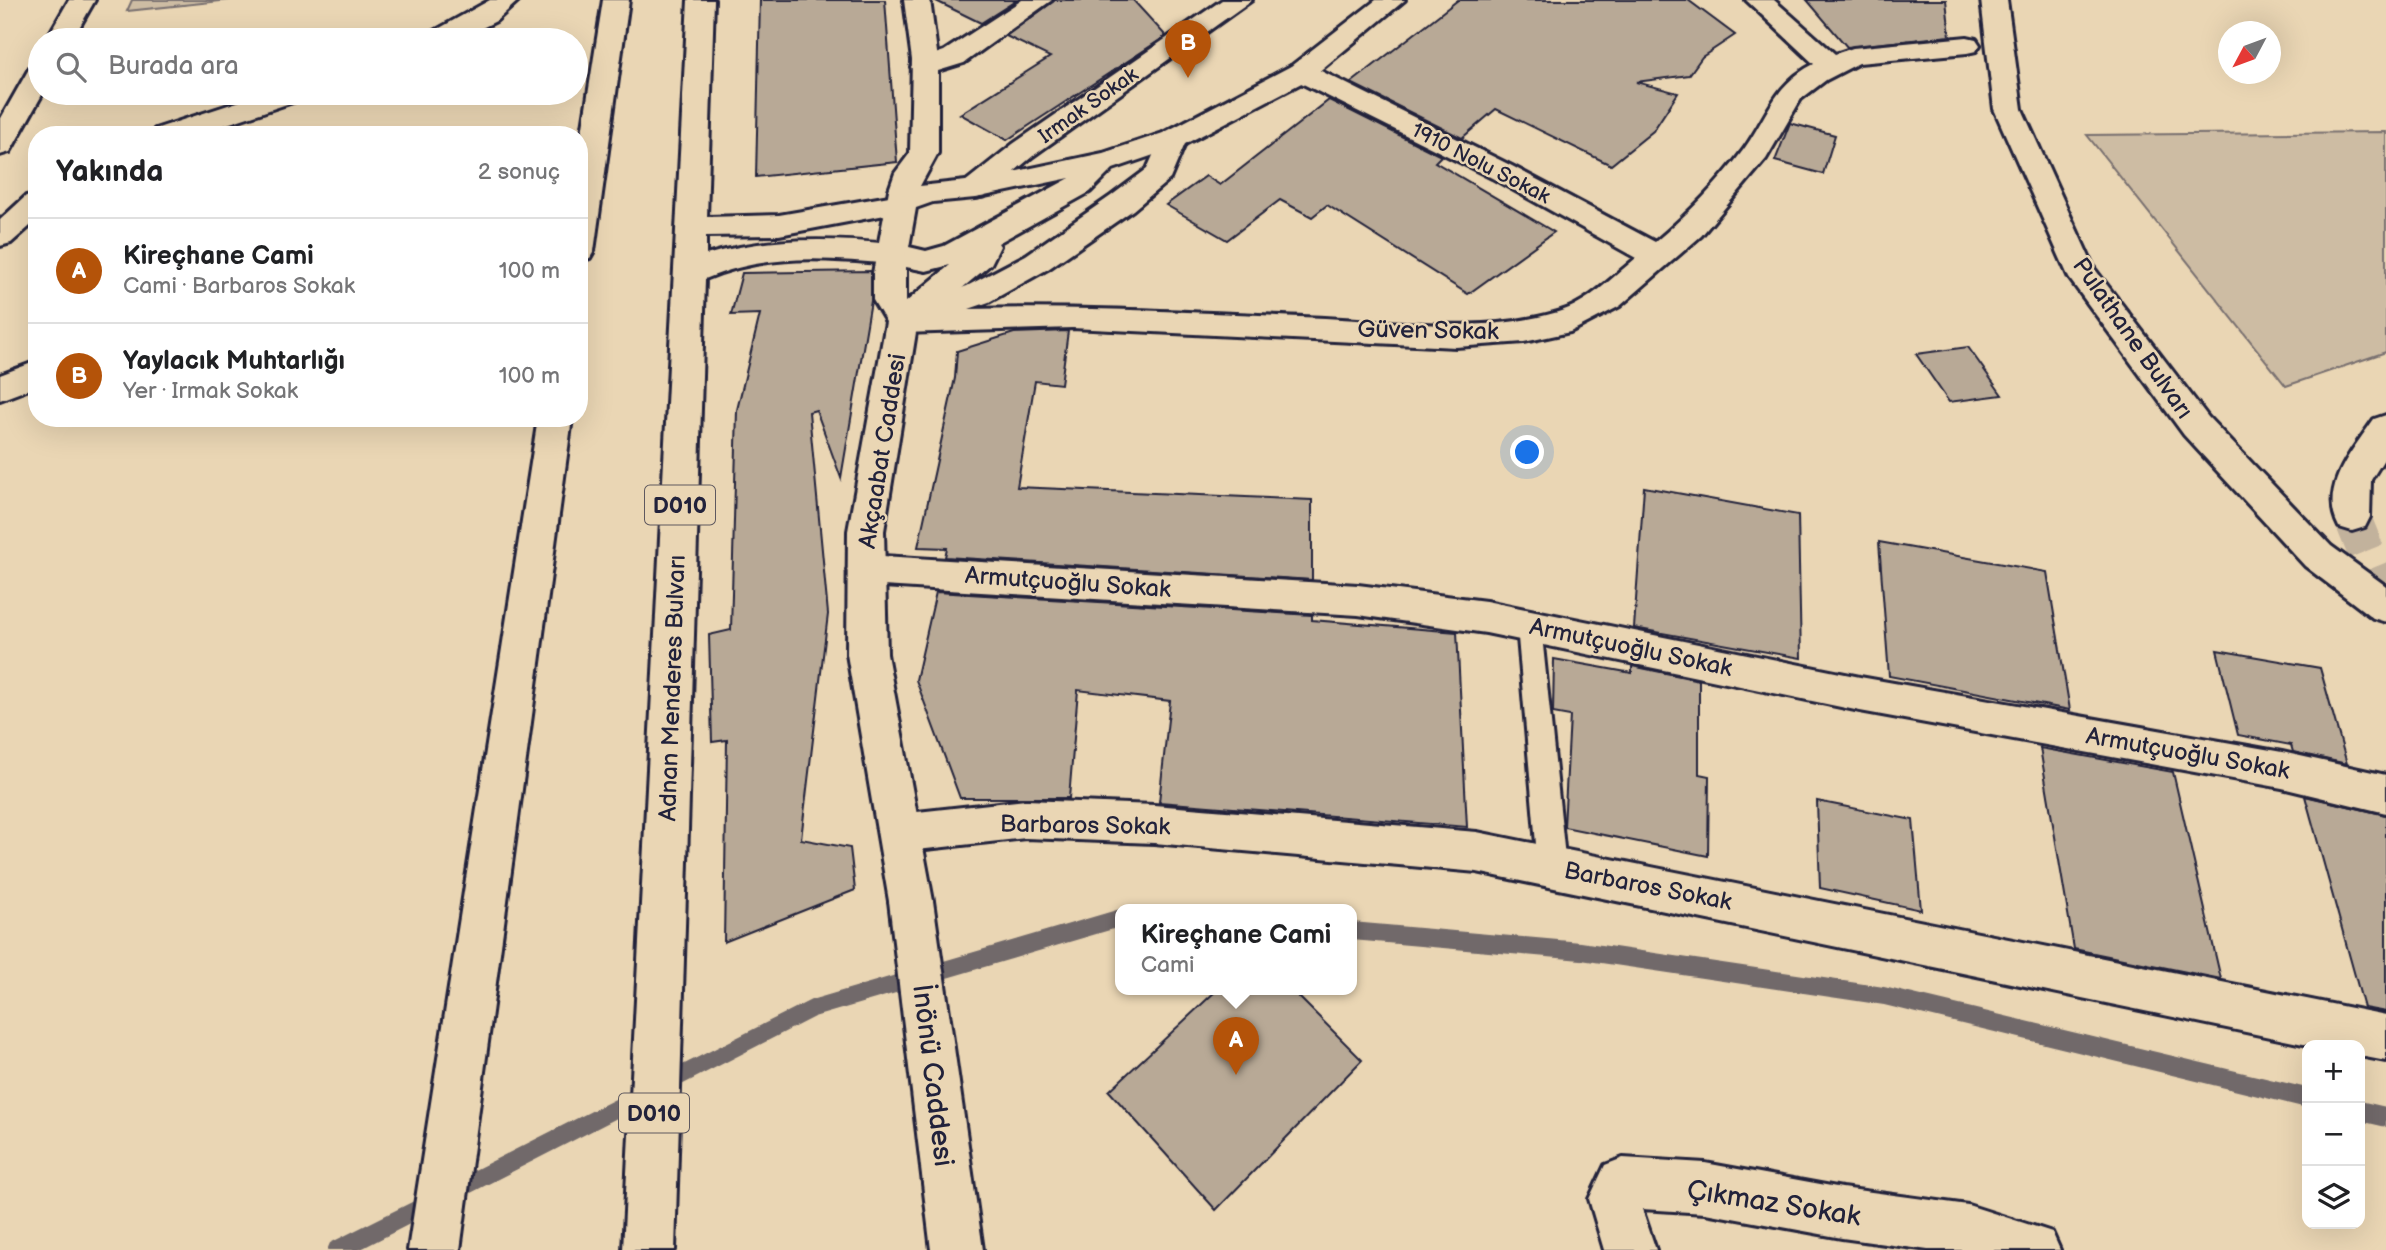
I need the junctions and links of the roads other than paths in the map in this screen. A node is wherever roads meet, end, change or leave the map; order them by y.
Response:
1 (82, 0) edge
2 (506, 0) edge
3 (616, 0) edge
4 (701, 0) edge
5 (917, 0) edge
6 (1039, 0) edge
7 (1239, 0) edge
8 (1392, 0) edge
9 (1759, 0) edge
10 (1994, 0) edge
11 (66, 28) edge
12 (462, 28) edge
13 (1967, 45) dead end
14 (925, 66) junction
15 (1832, 66) junction
16 (1301, 72) junction
17 (28, 95) edge
18 (256, 105) edge
19 (192, 126) edge
20 (1174, 139) junction
21 (0, 146) edge
22 (588, 153) edge
23 (923, 153) junction
24 (1109, 161) junction
25 (975, 189) junction
26 (901, 204) junction
27 (28, 211) edge
28 (692, 227) junction
29 (993, 230) junction
30 (0, 236) edge
31 (891, 254) junction
32 (1658, 257) junction
33 (690, 273) junction
34 (902, 321) junction
35 (28, 377) edge
36 (0, 388) edge
37 (554, 427) edge
38 (2386, 428) edge
39 (2352, 517) tunnel mouth
40 (866, 570) junction
41 (2386, 607) edge
42 (1529, 626) junction
43 (2386, 794) edge
44 (899, 833) junction
45 (1552, 867) junction
46 (911, 901) joint
47 (2386, 1038) edge
48 (652, 1239) edge
49 (434, 1250) edge
50 (957, 1250) edge
51 (1630, 1250) edge
52 (2034, 1250) edge

1 - 11 main road
2 - 12 main road
3 - 22 main road
4 - 28 main road, Adnan Menderes Bulvarı / D010
5 - 14 main road, Akçaabat Caddesi
6 - 14 main road
7 - 25 main road, Irmak Sokak
8 - 16 main road
9 - 15 main road
10 - 41 main road, Pulathane Bulvarı
13 - 15 main road, Güven Sokak
14 - 23 main road, Akçaabat Caddesi
15 - 32 main road, Güven Sokak
16 - 20 main road
16 - 32 main road, 1910 Nolu Sokak
17 - 21 main road
18 - 19 main road
20 - 24 main road
20 - 34 main road
23 - 25 main road
23 - 26 main road, Akçaabat Caddesi
24 - 25 main road
24 - 29 main road
25 - 26 main road
25 - 29 main road
26 - 28 main road
26 - 31 main road, Akçaabat Caddesi
27 - 30 main road
28 - 33 main road, Adnan Menderes Bulvarı / D010
29 - 31 main road
29 - 34 main road
31 - 33 main road
31 - 34 main road, Akçaabat Caddesi
32 - 34 main road, Güven Sokak
33 - 48 main road, Adnan Menderes Bulvarı / D010
34 - 40 main road, Akçaabat Caddesi
35 - 36 main road
37 - 49 main road
38 - 39 main road
40 - 42 main road, Armutçuoğlu Sokak
40 - 44 main road, Akçaabat Caddesi
42 - 43 main road, Armutçuoğlu Sokak
42 - 45 lane
44 - 45 main road, Barbaros Sokak
44 - 46 main road, Akçaabat Caddesi
45 - 47 main road, Barbaros Sokak
46 - 50 main road, İnönü Caddesi
51 - 52 main road, Çıkmaz Sokak

